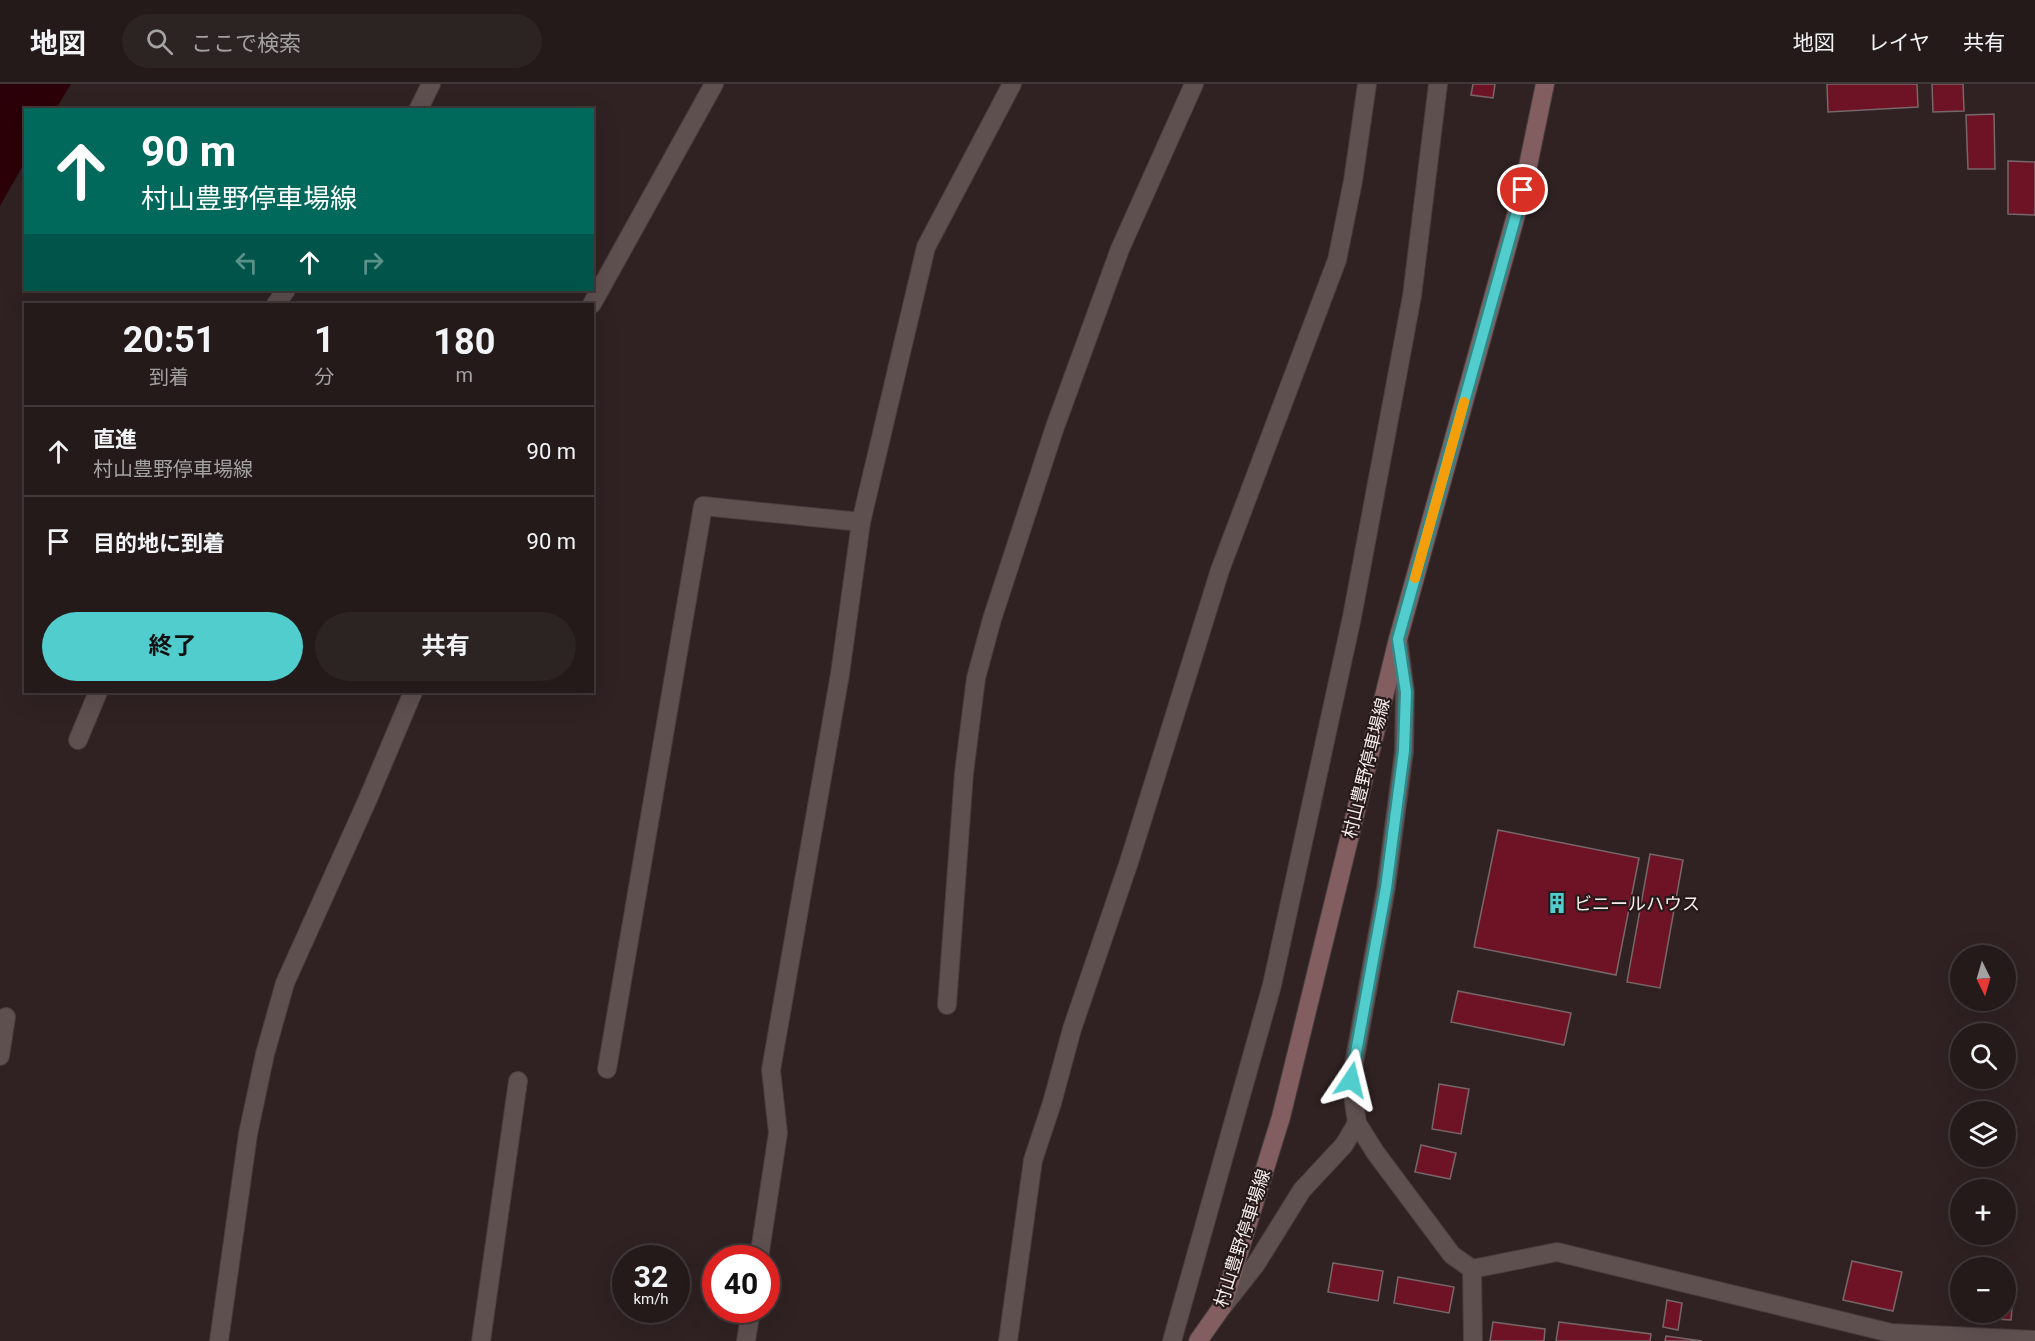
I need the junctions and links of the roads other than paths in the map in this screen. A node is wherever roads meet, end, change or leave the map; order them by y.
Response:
1 (431, 84) edge
2 (714, 84) edge
3 (1012, 84) edge
4 (1194, 84) edge
5 (1367, 84) edge
6 (1438, 84) edge
7 (1545, 84) edge
8 (419, 108) edge
9 (593, 303) edge
10 (861, 522) junction
11 (1398, 639) junction
12 (98, 693) edge
13 (413, 693) edge
14 (78, 740) dead end
15 (947, 1005) dead end
16 (6, 1017) dead end
17 (0, 1056) edge
18 (607, 1069) dead end
19 (518, 1081) dead end
20 (1357, 1123) junction
21 (761, 1245) edge
22 (1472, 1269) junction
23 (1222, 1307) junction
24 (749, 1323) edge
25 (2035, 1340) edge
26 (219, 1341) edge
27 (481, 1341) edge
28 (746, 1341) edge
29 (1008, 1341) edge
30 (1172, 1341) edge
31 (1198, 1341) edge
32 (1473, 1341) edge

1 - 8 street
2 - 9 street
3 - 10 street
4 - 15 street
5 - 29 street
6 - 30 street
7 - 11 main road, 村山豊野停車場線
10 - 18 street
10 - 21 street
11 - 20 street
11 - 23 main road, 村山豊野停車場線
12 - 14 street
13 - 26 street
16 - 17 street
19 - 27 street
20 - 22 street
20 - 23 street
22 - 25 street
22 - 32 street
23 - 31 main road, 村山豊野停車場線
24 - 28 street

